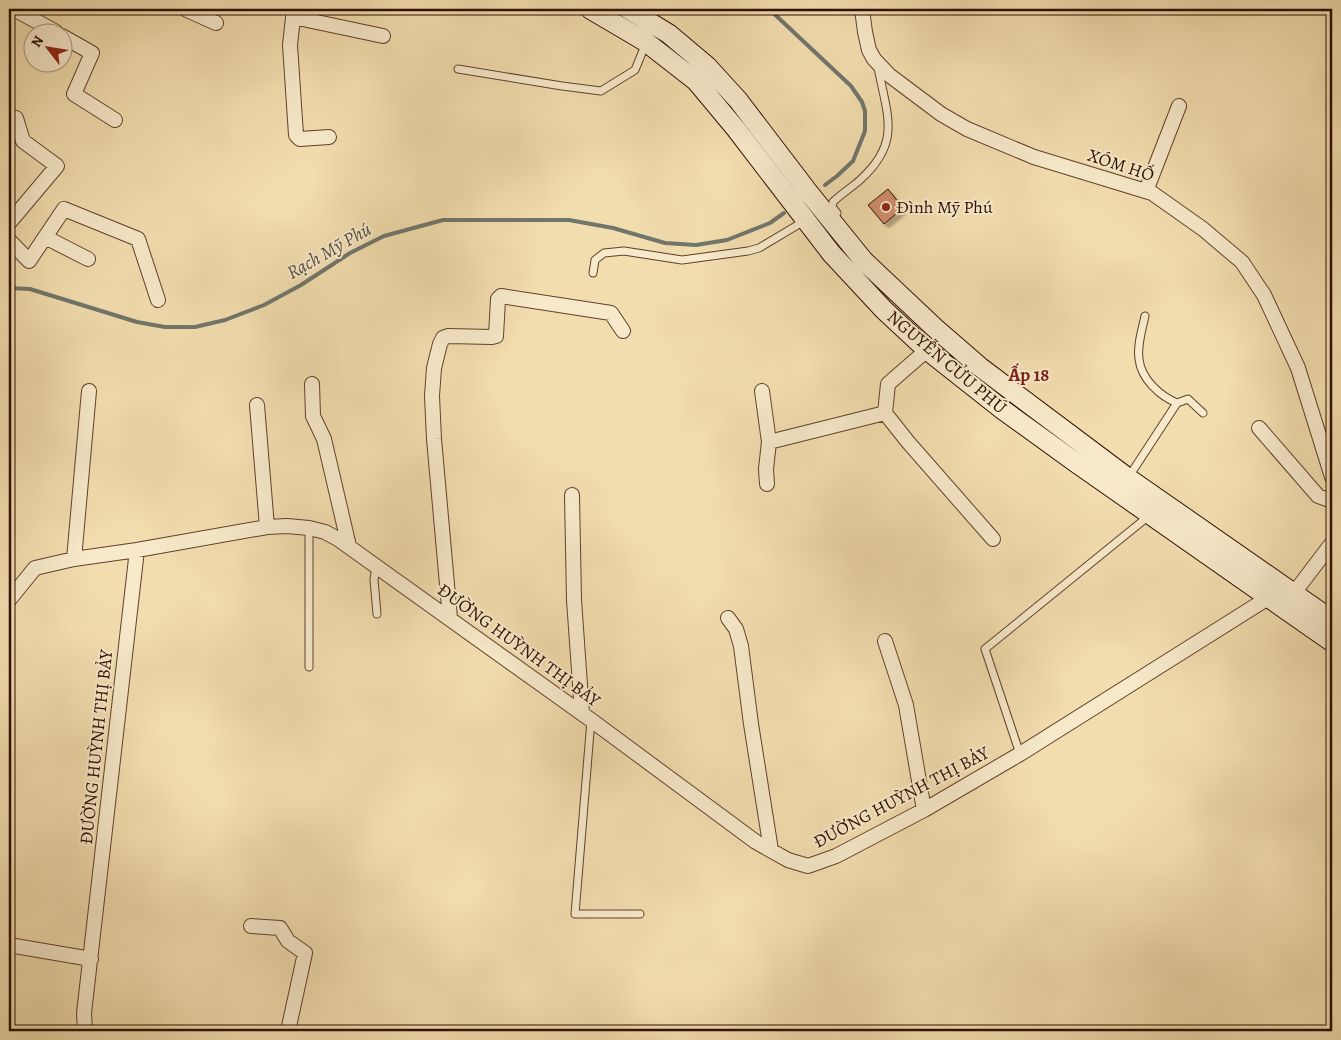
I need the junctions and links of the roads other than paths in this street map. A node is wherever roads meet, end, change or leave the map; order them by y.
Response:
1 (14, 9) edge
2 (185, 9) edge
3 (590, 9) edge
4 (628, 9) edge
5 (862, 9) edge
6 (293, 13) edge
7 (38, 22) edge
8 (216, 23) dead end
9 (383, 36) dead end
10 (72, 42) edge
11 (646, 42) junction
12 (877, 63) junction
13 (458, 69) dead end
14 (1179, 106) dead end
15 (16, 118) dead end
16 (115, 120) dead end
17 (329, 137) dead end
18 (1146, 191) junction
19 (840, 217) dead end
20 (806, 220) junction
21 (9, 223) edge
22 (45, 237) junction
23 (9, 240) edge
24 (88, 259) dead end
25 (593, 273) dead end
26 (158, 300) dead end
27 (1145, 316) dead end
28 (623, 331) dead end
29 (927, 350) junction
30 (312, 384) dead end
31 (89, 390) dead end
32 (762, 392) dead end
33 (1177, 403) junction
34 (257, 405) dead end
35 (886, 413) junction
36 (1203, 413) dead end
37 (1259, 428) dead end
38 (769, 442) junction
39 (1332, 477) edge
40 (1128, 478) junction
41 (767, 484) dead end
42 (572, 495) dead end
43 (1332, 501) edge
44 (1150, 515) junction
45 (267, 527) junction
46 (309, 528) junction
47 (993, 539) dead end
48 (1332, 543) edge
49 (349, 546) junction
50 (137, 550) junction
51 (74, 559) junction
52 (376, 566) junction
53 (1294, 593) junction
54 (1268, 598) junction
55 (9, 600) edge
56 (377, 614) dead end
57 (450, 618) junction
58 (728, 618) dead end
59 (1332, 620) edge
60 (885, 641) dead end
61 (1332, 642) edge
62 (309, 667) dead end
63 (586, 716) junction
64 (1020, 754) junction
65 (924, 810) junction
66 (771, 850) junction
67 (640, 914) dead end
68 (251, 926) dead end
69 (9, 945) edge
70 (90, 959) junction
71 (84, 1031) edge
72 (288, 1031) edge

1 - 7 street
2 - 8 street
3 - 11 main road, NGUYỄN CỬU PHÚ
4 - 40 main road, NGUYỄN CỬU PHÚ
5 - 12 street, XÓM HỐ
6 - 9 street
6 - 17 street
10 - 16 street
11 - 13 lane
11 - 20 main road, NGUYỄN CỬU PHÚ
12 - 18 street, XÓM HỐ
12 - 19 lane
14 - 18 street
15 - 21 street
18 - 39 street, XÓM HỐ
20 - 25 lane
20 - 29 main road, NGUYỄN CỬU PHÚ
22 - 23 street
22 - 24 street
22 - 26 street
27 - 33 lane
28 - 57 street
29 - 35 street
29 - 44 main road, NGUYỄN CỬU PHÚ
30 - 49 street
31 - 51 street
32 - 38 street
33 - 36 lane
33 - 40 lane
34 - 45 street
35 - 38 street
35 - 47 street
37 - 43 street
38 - 41 street
40 - 53 main road, NGUYỄN CỬU PHÚ
42 - 63 street
44 - 54 main road, NGUYỄN CỬU PHÚ
44 - 64 lane
45 - 46 street, ĐƯỜNG HUỲNH THỊ BẢY
45 - 50 street, ĐƯỜNG HUỲNH THỊ BẢY
46 - 49 street, ĐƯỜNG HUỲNH THỊ BẢY
46 - 62 lane
48 - 53 street
49 - 52 street, ĐƯỜNG HUỲNH THỊ BẢY
50 - 51 street
50 - 70 street, ĐƯỜNG HUỲNH THỊ BẢY
51 - 55 street
52 - 56 lane
52 - 57 street, ĐƯỜNG HUỲNH THỊ BẢY
53 - 54 main road
53 - 59 main road, NGUYỄN CỬU PHÚ
54 - 61 main road, NGUYỄN CỬU PHÚ
54 - 64 street, ĐƯỜNG HUỲNH THỊ BẢY
57 - 63 street, ĐƯỜNG HUỲNH THỊ BẢY
58 - 66 street
60 - 65 street
63 - 66 street, ĐƯỜNG HUỲNH THỊ BẢY
63 - 67 lane
64 - 65 street, ĐƯỜNG HUỲNH THỊ BẢY
65 - 66 street, ĐƯỜNG HUỲNH THỊ BẢY
68 - 72 street
69 - 70 street
70 - 71 street, ĐƯỜNG HUỲNH THỊ BẢY

